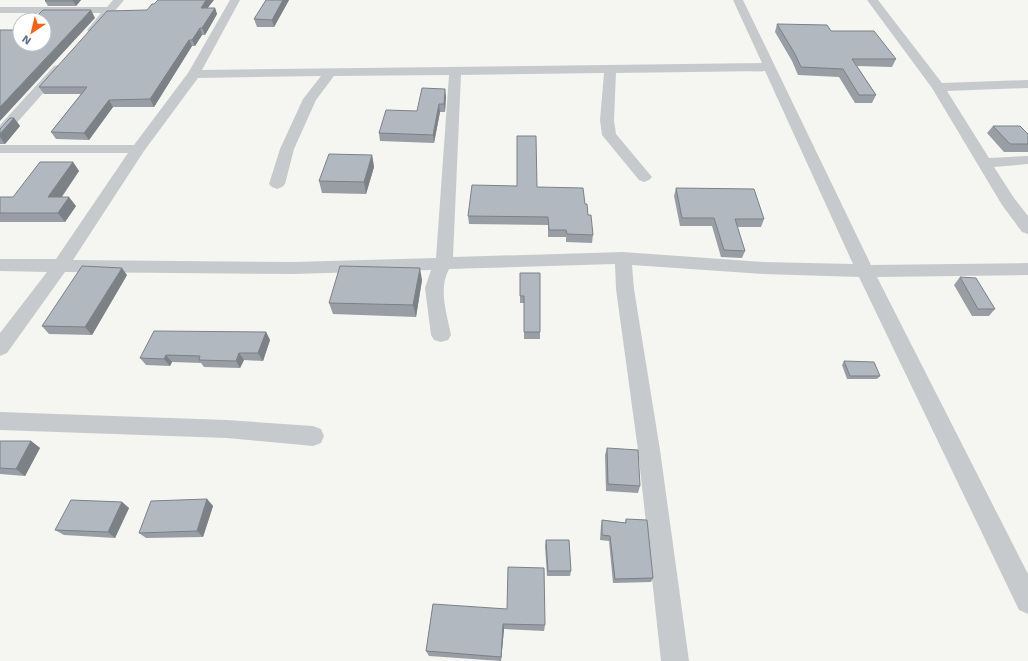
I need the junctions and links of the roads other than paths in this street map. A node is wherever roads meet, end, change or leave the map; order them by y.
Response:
1 (119, 0) edge
2 (235, 0) edge
3 (738, 0) edge
4 (872, 0) edge
5 (0, 10) edge
6 (111, 10) junction
7 (85, 39) edge
8 (64, 63) edge
9 (770, 68) junction
10 (610, 70) junction
11 (331, 72) junction
12 (455, 72) junction
13 (194, 74) junction
14 (1028, 84) edge
15 (938, 87) junction
16 (0, 133) edge
17 (0, 149) edge
18 (138, 149) junction
19 (1028, 160) edge
20 (985, 163) junction
21 (644, 177) dead end
22 (277, 184) dead end
23 (1028, 228) edge
24 (623, 258) junction
25 (444, 263) junction
26 (0, 265) edge
27 (61, 265) junction
28 (1028, 269) edge
29 (865, 271) junction
30 (441, 335) dead end
31 (0, 348) edge
32 (0, 421) edge
33 (314, 436) dead end
34 (1028, 602) edge
35 (675, 661) edge

1 - 6 street
2 - 13 street
3 - 9 street
4 - 15 street
5 - 6 street
6 - 7 street
8 - 16 street
9 - 10 street
9 - 29 street
10 - 12 street
10 - 21 street
11 - 12 street
11 - 13 street
11 - 22 street
12 - 25 street
13 - 18 street
14 - 15 street
15 - 20 street
17 - 18 street
18 - 27 street
19 - 20 street
20 - 23 street
24 - 25 street
24 - 29 street
24 - 35 street
25 - 27 street
25 - 30 street
26 - 27 street
27 - 31 street
28 - 29 street
29 - 34 street
32 - 33 street

